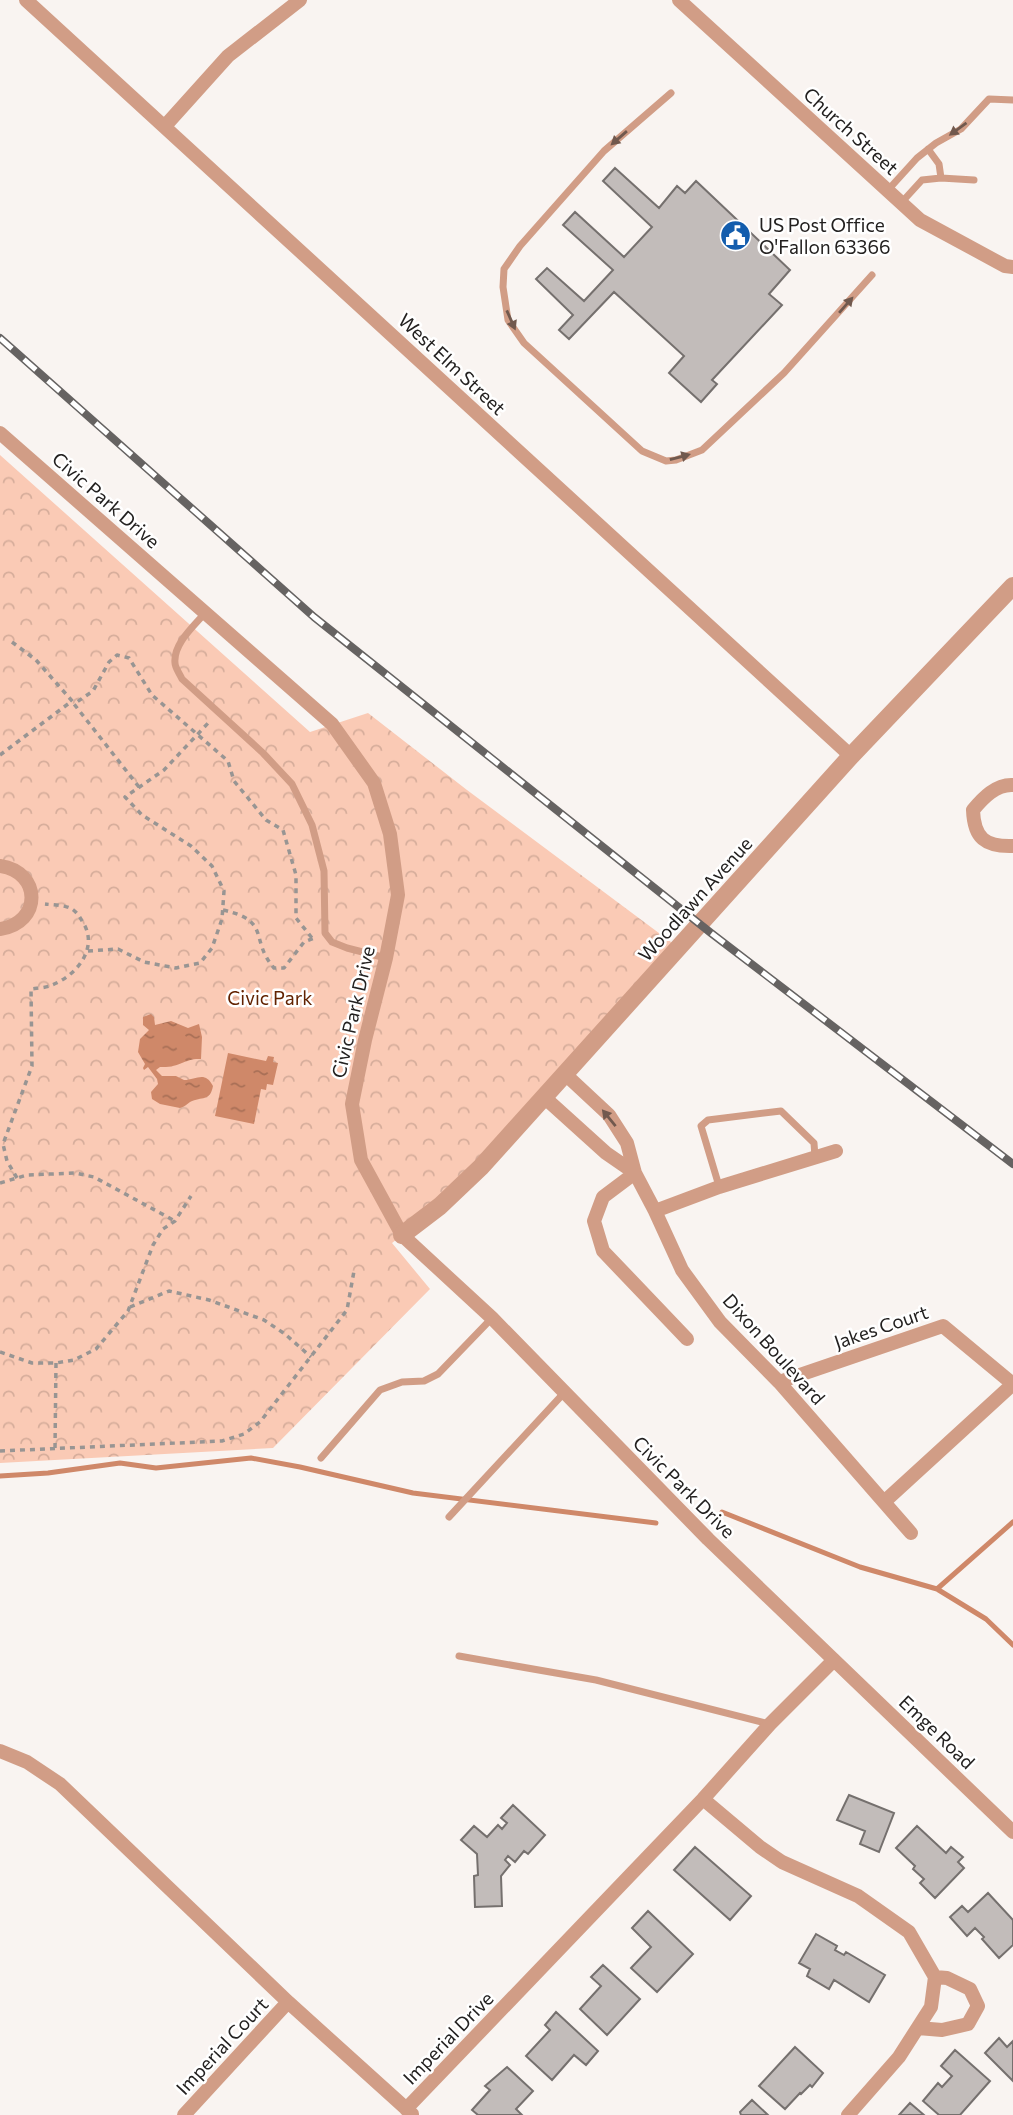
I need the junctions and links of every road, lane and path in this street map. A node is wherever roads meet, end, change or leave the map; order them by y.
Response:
1 (26, 0) edge
2 (300, 0) edge
3 (679, 0) edge
4 (671, 93) dead end
5 (1013, 100) edge
6 (165, 126) junction
7 (928, 149) junction
8 (942, 178) junction
9 (974, 180) dead end
10 (888, 190) junction
11 (901, 202) junction
12 (1013, 267) edge
13 (872, 275) dead end
14 (0, 433) edge
15 (1013, 586) edge
16 (205, 613) junction
17 (12, 642) dead end
18 (73, 702) junction
19 (219, 712) junction
20 (196, 735) junction
21 (0, 755) edge
22 (851, 756) junction
23 (1013, 785) edge
24 (139, 787) junction
25 (1013, 846) edge
26 (0, 866) edge
27 (31, 903) junction
28 (223, 910) junction
29 (0, 929) edge
30 (325, 933) junction
31 (312, 939) junction
32 (88, 951) junction
33 (386, 958) junction
34 (565, 1074) junction
35 (544, 1097) junction
36 (836, 1151) dead end
37 (814, 1157) junction
38 (635, 1173) junction
39 (17, 1178) junction
40 (0, 1183) edge
41 (719, 1187) junction
42 (191, 1196) dead end
43 (655, 1211) junction
44 (175, 1221) junction
45 (402, 1235) junction
46 (354, 1271) dead end
47 (129, 1307) junction
48 (492, 1318) junction
49 (687, 1339) dead end
50 (0, 1352) edge
51 (311, 1357) junction
52 (56, 1363) junction
53 (779, 1382) junction
54 (564, 1393) junction
55 (55, 1448) junction
56 (0, 1451) edge
57 (321, 1458) dead end
58 (884, 1502) junction
59 (449, 1517) dead end
60 (911, 1533) dead end
61 (459, 1656) dead end
62 (834, 1660) junction
63 (770, 1724) junction
64 (0, 1751) edge
65 (703, 1799) junction
66 (1013, 1832) edge
67 (935, 1977) junction
68 (288, 2003) junction
69 (918, 2028) junction
70 (410, 2112) edge
71 (184, 2115) edge
72 (848, 2115) edge

1 - 6 street, West Elm Street
2 - 6 street
3 - 10 street, Church Street
4 -> 13 lane
5 -> 7 lane
6 - 22 street, West Elm Street
7 - 8 lane
7 - 10 lane
8 - 9 lane
8 - 11 lane
10 - 11 street, Church Street
11 - 12 street, Church Street
14 - 16 street, Civic Park Drive
15 - 22 street, Woodlawn Avenue
16 - 19 lane
16 - 33 street, Civic Park Drive
17 - 18 path
18 - 20 path
18 - 21 path
18 - 24 path
19 - 20 path
19 - 30 lane
20 - 24 path
20 - 31 path
22 - 34 street, Woodlawn Avenue
23 - 25 street
24 - 28 path
26 - 27 street
27 - 29 street
27 - 32 path
28 - 31 path
28 - 32 path
30 - 31 path
30 - 33 lane
32 - 39 path
33 - 45 street, Civic Park Drive
34 - 35 street, Woodlawn Avenue
38 -> 34 street, Dixon Boulevard
35 - 38 street, Dixon Boulevard
35 - 45 street, Woodlawn Avenue
36 - 37 street
37 - 41 street
37 - 41 lane
38 - 43 street, Dixon Boulevard
38 - 49 street
39 - 40 path
39 - 44 path
41 - 43 street
42 - 44 path
43 - 53 street, Dixon Boulevard
44 - 47 path
45 - 48 street, Civic Park Drive
46 - 51 path
47 - 51 path
47 - 52 path
48 - 54 street, Civic Park Drive
48 - 57 lane
50 - 52 path
51 - 55 path
52 - 55 path
53 - 58 street, Dixon Boulevard
53 - 58 street, Jakes Court
54 - 59 lane
54 - 62 street, Civic Park Drive
55 - 56 path
58 - 60 street, Dixon Boulevard
61 - 63 lane
62 - 63 street, Imperial Drive
62 - 66 street, Emge Road
63 - 65 street, Imperial Drive
64 - 68 street, Imperial Drive
65 - 67 street
65 - 70 street, Imperial Drive
67 - 69 street
67 - 69 street
68 - 70 street, Imperial Drive
68 - 71 street, Imperial Court
69 - 72 street

